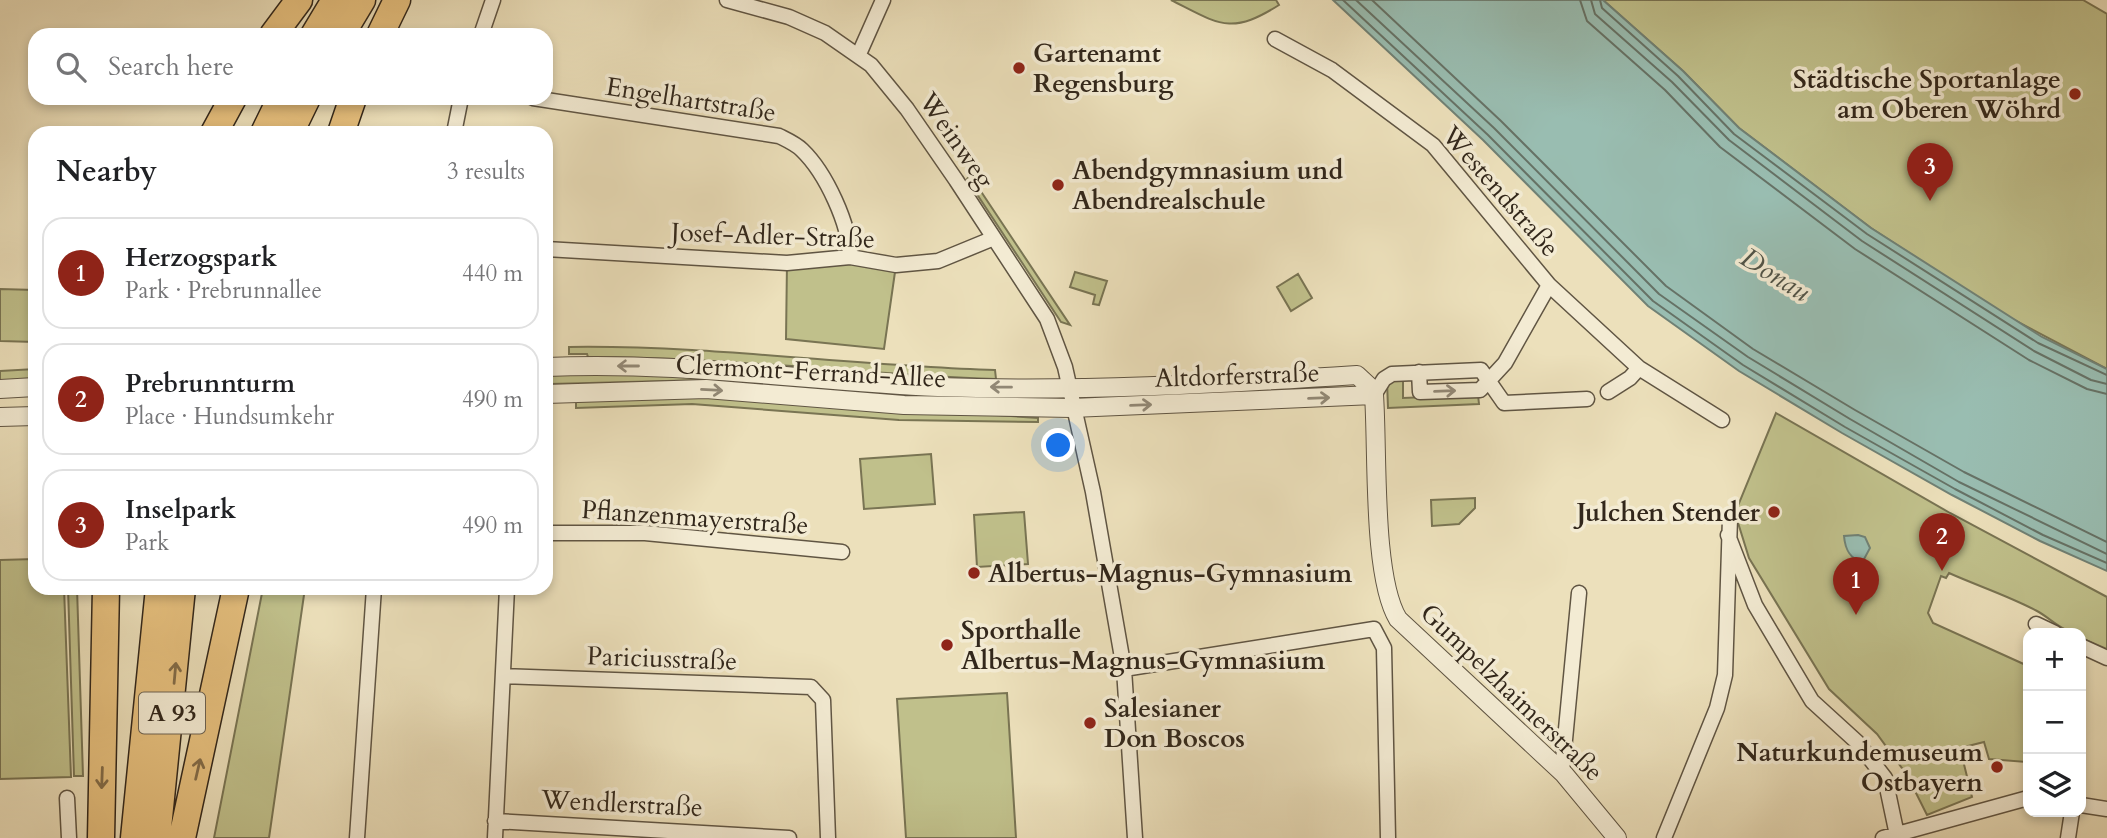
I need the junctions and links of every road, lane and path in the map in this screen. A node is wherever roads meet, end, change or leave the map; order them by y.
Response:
1 (299, 0) edge
2 (335, 0) edge
3 (362, 0) edge
4 (397, 0) edge
5 (494, 0) edge
6 (727, 0) edge
7 (883, 0) edge
8 (278, 28) edge
9 (318, 28) edge
10 (345, 28) edge
11 (383, 28) edge
12 (484, 28) edge
13 (1275, 39) dead end
14 (859, 54) junction
15 (553, 101) edge
16 (229, 105) edge
17 (278, 105) edge
18 (304, 105) edge
19 (351, 105) edge
20 (460, 105) edge
21 (218, 126) edge
22 (267, 126) edge
23 (293, 126) edge
24 (343, 126) edge
25 (455, 126) edge
26 (994, 237) junction
27 (553, 249) edge
28 (850, 257) junction
29 (1549, 285) junction
30 (553, 367) edge
31 (1639, 368) junction
32 (1392, 374) junction
33 (1357, 375) junction
34 (1488, 382) junction
35 (28, 387) edge
36 (1069, 388) junction
37 (0, 389) edge
38 (1608, 392) dead end
39 (553, 394) edge
40 (1374, 395) junction
41 (1587, 399) dead end
42 (1072, 408) junction
43 (28, 416) edge
44 (0, 417) edge
45 (1722, 420) dead end
46 (1730, 518) dead end
47 (553, 533) edge
48 (1728, 535) junction
49 (842, 552) dead end
50 (1579, 593) dead end
51 (106, 595) edge
52 (158, 595) edge
53 (181, 595) edge
54 (235, 595) edge
55 (373, 595) edge
56 (507, 595) edge
57 (2036, 624) dead end
58 (2044, 628) edge
59 (2086, 648) edge
60 (2107, 658) edge
61 (1124, 669) junction
62 (503, 676) junction
63 (1562, 771) junction
64 (67, 798) dead end
65 (2023, 799) edge
66 (2086, 806) edge
67 (2107, 809) edge
68 (2070, 817) edge
69 (495, 821) junction
70 (1890, 836) edge
71 (69, 838) edge
72 (101, 838) edge
73 (134, 838) edge
74 (157, 838) edge
75 (183, 838) edge
76 (356, 838) edge
77 (495, 838) edge
78 (789, 838) edge
79 (828, 838) edge
80 (1135, 838) edge
81 (1388, 838) edge
82 (1617, 838) edge
83 (1664, 838) edge
84 (2068, 838) edge

1 - 8 highway
2 - 9 highway
3 - 10 highway
4 - 11 highway
5 - 12 street
6 - 14 street, Weinweg
7 - 14 street
13 - 29 street, Westendstraße
14 - 26 street, Weinweg
15 - 28 street, Engelhartstraße
16 - 21 highway
17 - 22 highway
18 - 23 highway
19 - 24 highway
20 - 25 street
26 - 28 street, Josef-Adler-Straße
26 - 36 street, Weinweg
27 - 28 street, Josef-Adler-Straße
29 - 31 street, Westendstraße
29 - 34 street, Westendstraße
36 -> 30 street, Clermont-Ferrand-Allee
31 - 38 street
31 - 45 street, Westendstraße
32 - 33 street, Altdorferstraße
32 - 34 street, Altdorferstraße
32 - 40 street
33 - 36 street, Altdorferstraße
33 - 40 street
34 - 41 street, Altdorferstraße
35 - 37 street
36 - 42 street, Weinweg
39 -> 42 street, Clermont-Ferrand-Allee
42 -> 40 street, Altdorferstraße
40 - 63 street, Gumpelzhaimerstraße
42 - 61 street, Weinweg
43 - 44 street
46 - 48 street
47 - 49 street, Pflanzenmayerstraße
48 - 70 street
48 - 83 street
50 - 63 street
51 -> 72 highway
52 - 73 highway, A 93
74 -> 53 highway, A 93
75 -> 54 highway
55 - 76 street
56 - 62 street
57 - 58 street
59 - 60 street
61 - 80 street, Weinweg
61 - 81 street
62 - 69 street
62 - 79 street, Pariciusstraße
63 - 82 street, Gumpelzhaimerstraße
64 - 71 street
65 - 70 street
66 - 67 street
68 - 84 street
69 - 77 street
69 - 78 street, Wendlerstraße

